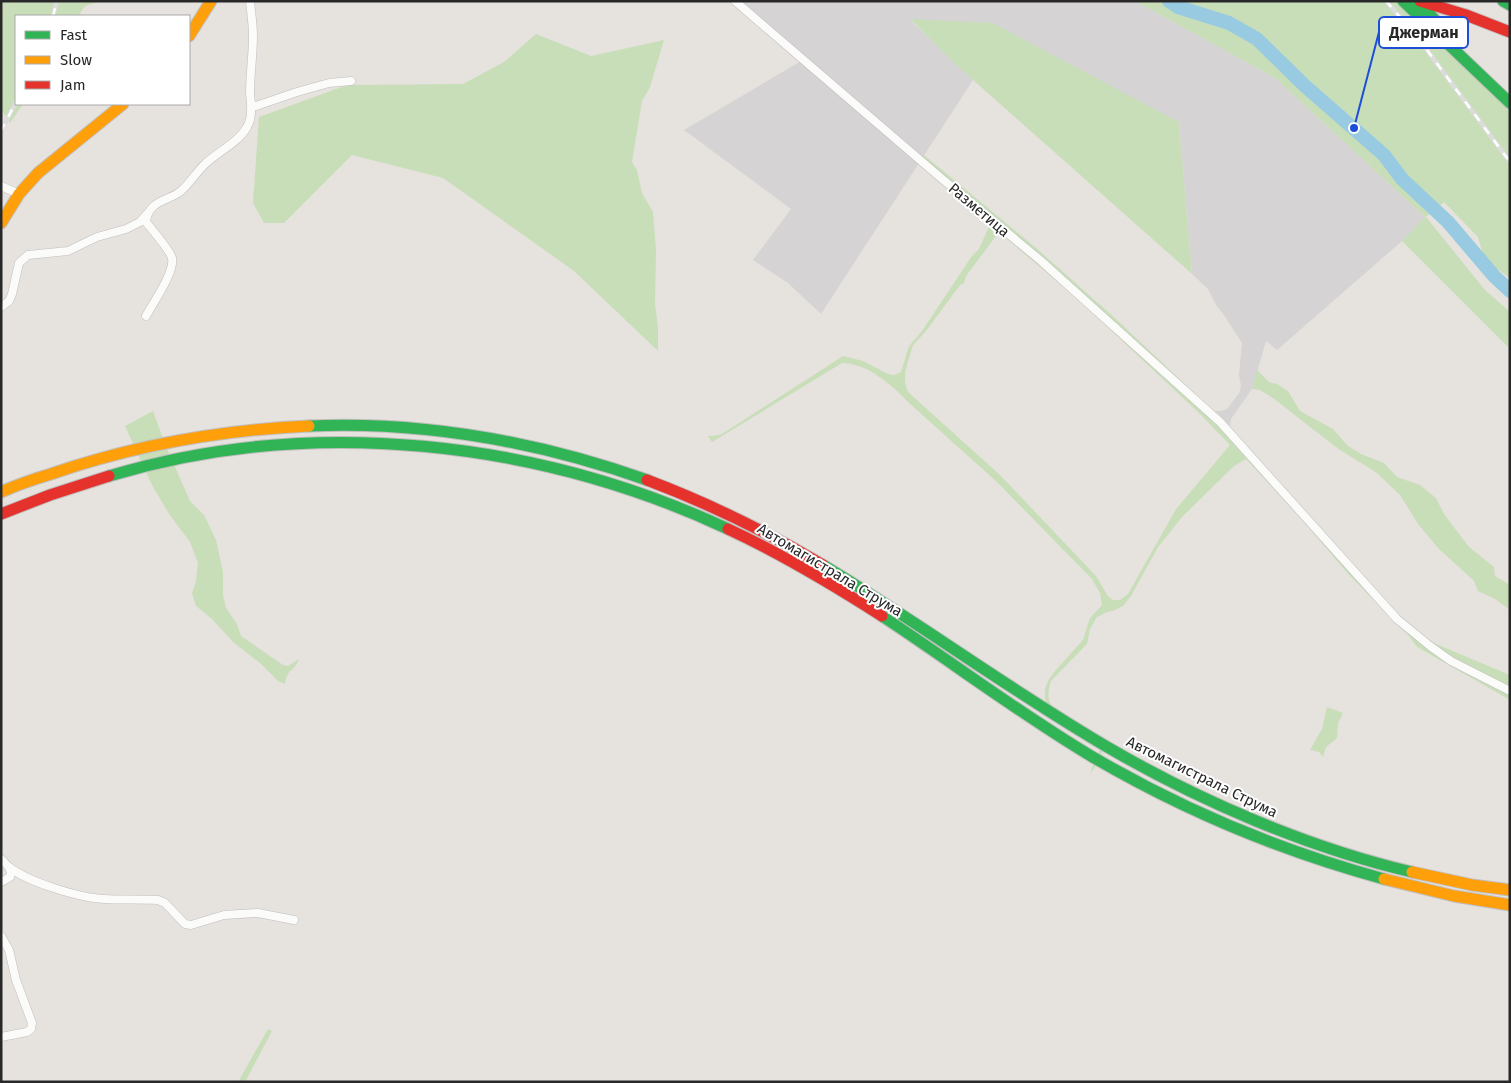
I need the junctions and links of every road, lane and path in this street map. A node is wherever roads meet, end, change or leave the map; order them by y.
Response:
1 (211, 1) edge
2 (250, 1) edge
3 (735, 1) edge
4 (1403, 1) edge
5 (1419, 1) edge
6 (1503, 1) edge
7 (1510, 5) edge
8 (1510, 32) edge
9 (190, 34) edge
10 (350, 82) dead end
11 (1500, 94) junction
12 (1510, 103) edge
13 (251, 104) junction
14 (122, 105) edge
15 (1, 186) edge
16 (19, 194) junction
17 (147, 214) junction
18 (1, 222) edge
19 (1, 307) edge
20 (146, 316) dead end
21 (1, 492) edge
22 (1, 514) edge
23 (1510, 691) edge
24 (1, 859) edge
25 (9, 867) junction
26 (1, 882) edge
27 (1510, 890) edge
28 (1510, 905) edge
29 (294, 920) dead end
30 (1, 936) edge
31 (1, 1038) edge

1 - 9 main road
2 - 13 street
3 - 23 street, Разметица
4 - 11 main road
5 - 8 main road
5 - 11 main road
6 - 7 main road
10 - 13 street
11 - 12 main road
13 - 17 street
14 - 16 main road
15 - 16 street
16 - 18 main road
17 - 19 street
17 - 20 street
21 - 27 main road, Автомагистрала Струма
22 - 28 main road, Автомагистрала Струма
24 - 25 street
25 - 26 street
25 - 29 street
30 - 31 street

